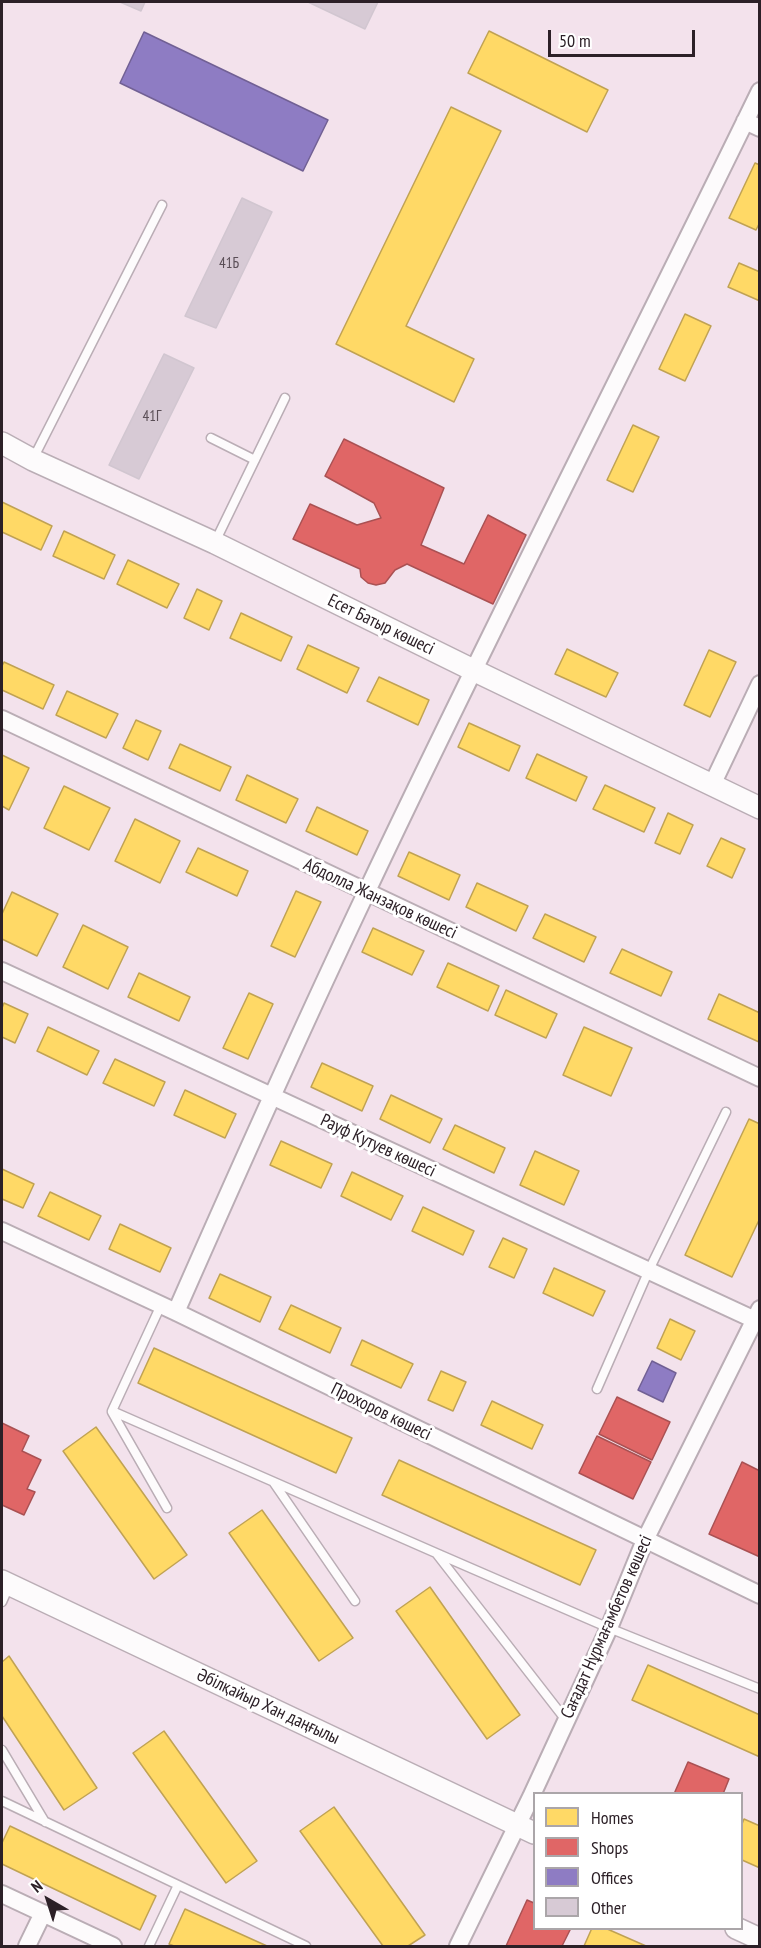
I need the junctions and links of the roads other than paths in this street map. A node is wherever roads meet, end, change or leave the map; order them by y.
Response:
1 (759, 91) edge
2 (752, 124) edge
3 (162, 205) dead end
4 (285, 398) dead end
5 (211, 438) dead end
6 (2, 443) edge
7 (33, 460) junction
8 (255, 460) junction
9 (215, 543) junction
10 (473, 670) junction
11 (759, 684) edge
12 (2, 719) edge
13 (712, 785) junction
14 (759, 808) edge
15 (366, 892) junction
16 (2, 971) edge
17 (759, 1076) edge
18 (271, 1097) junction
19 (726, 1112) dead end
20 (2, 1231) edge
21 (649, 1270) junction
22 (160, 1305) junction
23 (176, 1312) junction
24 (757, 1315) edge
25 (597, 1389) dead end
26 (112, 1411) junction
27 (274, 1482) junction
28 (167, 1508) dead end
29 (645, 1540) junction
30 (436, 1553) junction
31 (4, 1589) edge
32 (759, 1595) edge
33 (355, 1601) dead end
34 (609, 1628) junction
35 (759, 1689) edge
36 (565, 1719) junction
37 (2, 1750) edge
38 (539, 1792) edge
39 (2, 1801) edge
40 (533, 1809) edge
41 (45, 1822) junction
42 (526, 1829) edge
43 (177, 1885) junction
44 (2, 1894) edge
45 (43, 1913) junction
46 (738, 1930) edge
47 (759, 1939) edge
48 (27, 1947) edge
49 (113, 1947) edge
50 (150, 1947) edge
51 (306, 1947) edge
52 (458, 1947) edge

1 - 2 street
2 - 10 street
3 - 7 lane
4 - 8 lane
5 - 8 lane
6 - 7 street, Есет Батыр көшесі
7 - 9 street, Есет Батыр көшесі
8 - 9 lane
9 - 10 street, Есет Батыр көшесі
10 - 13 street, Есет Батыр көшесі
10 - 15 street
11 - 13 street
12 - 15 street, Абдолла Жанзақов көшесі
13 - 14 street, Есет Батыр көшесі
15 - 17 street, Абдолла Жанзақов көшесі
15 - 18 street
16 - 18 street, Рауф Кутуев көшесі
18 - 21 street, Рауф Кутуев көшесі
18 - 23 street
19 - 21 lane
20 - 22 street, Прохоров көшесі
21 - 24 street, Рауф Кутуев көшесі
21 - 25 lane
22 - 23 street, Прохоров көшесі
22 - 26 lane
23 - 29 street, Прохоров көшесі
24 - 29 street, Сағадат Нұрмағамбетов көшесі
26 - 27 lane
26 - 28 lane
27 - 30 lane
27 - 33 lane
29 - 32 street, Прохоров көшесі
29 - 34 street, Сағадат Нұрмағамбетов көшесі
30 - 34 lane
30 - 36 lane
31 - 42 street, Әбілқайыр Хан даңғылы
34 - 35 lane
34 - 36 street, Сағадат Нұрмағамбетов көшесі
36 - 38 street, Сағадат Нұрмағамбетов көшесі
37 - 41 lane
39 - 41 lane
40 - 42 street, Сағадат Нұрмағамбетов көшесі
41 - 43 lane
42 - 52 street, Сағадат Нұрмағамбетов көшесі
43 - 50 lane
43 - 51 lane
44 - 45 street
45 - 48 street
45 - 49 street
46 - 47 street

